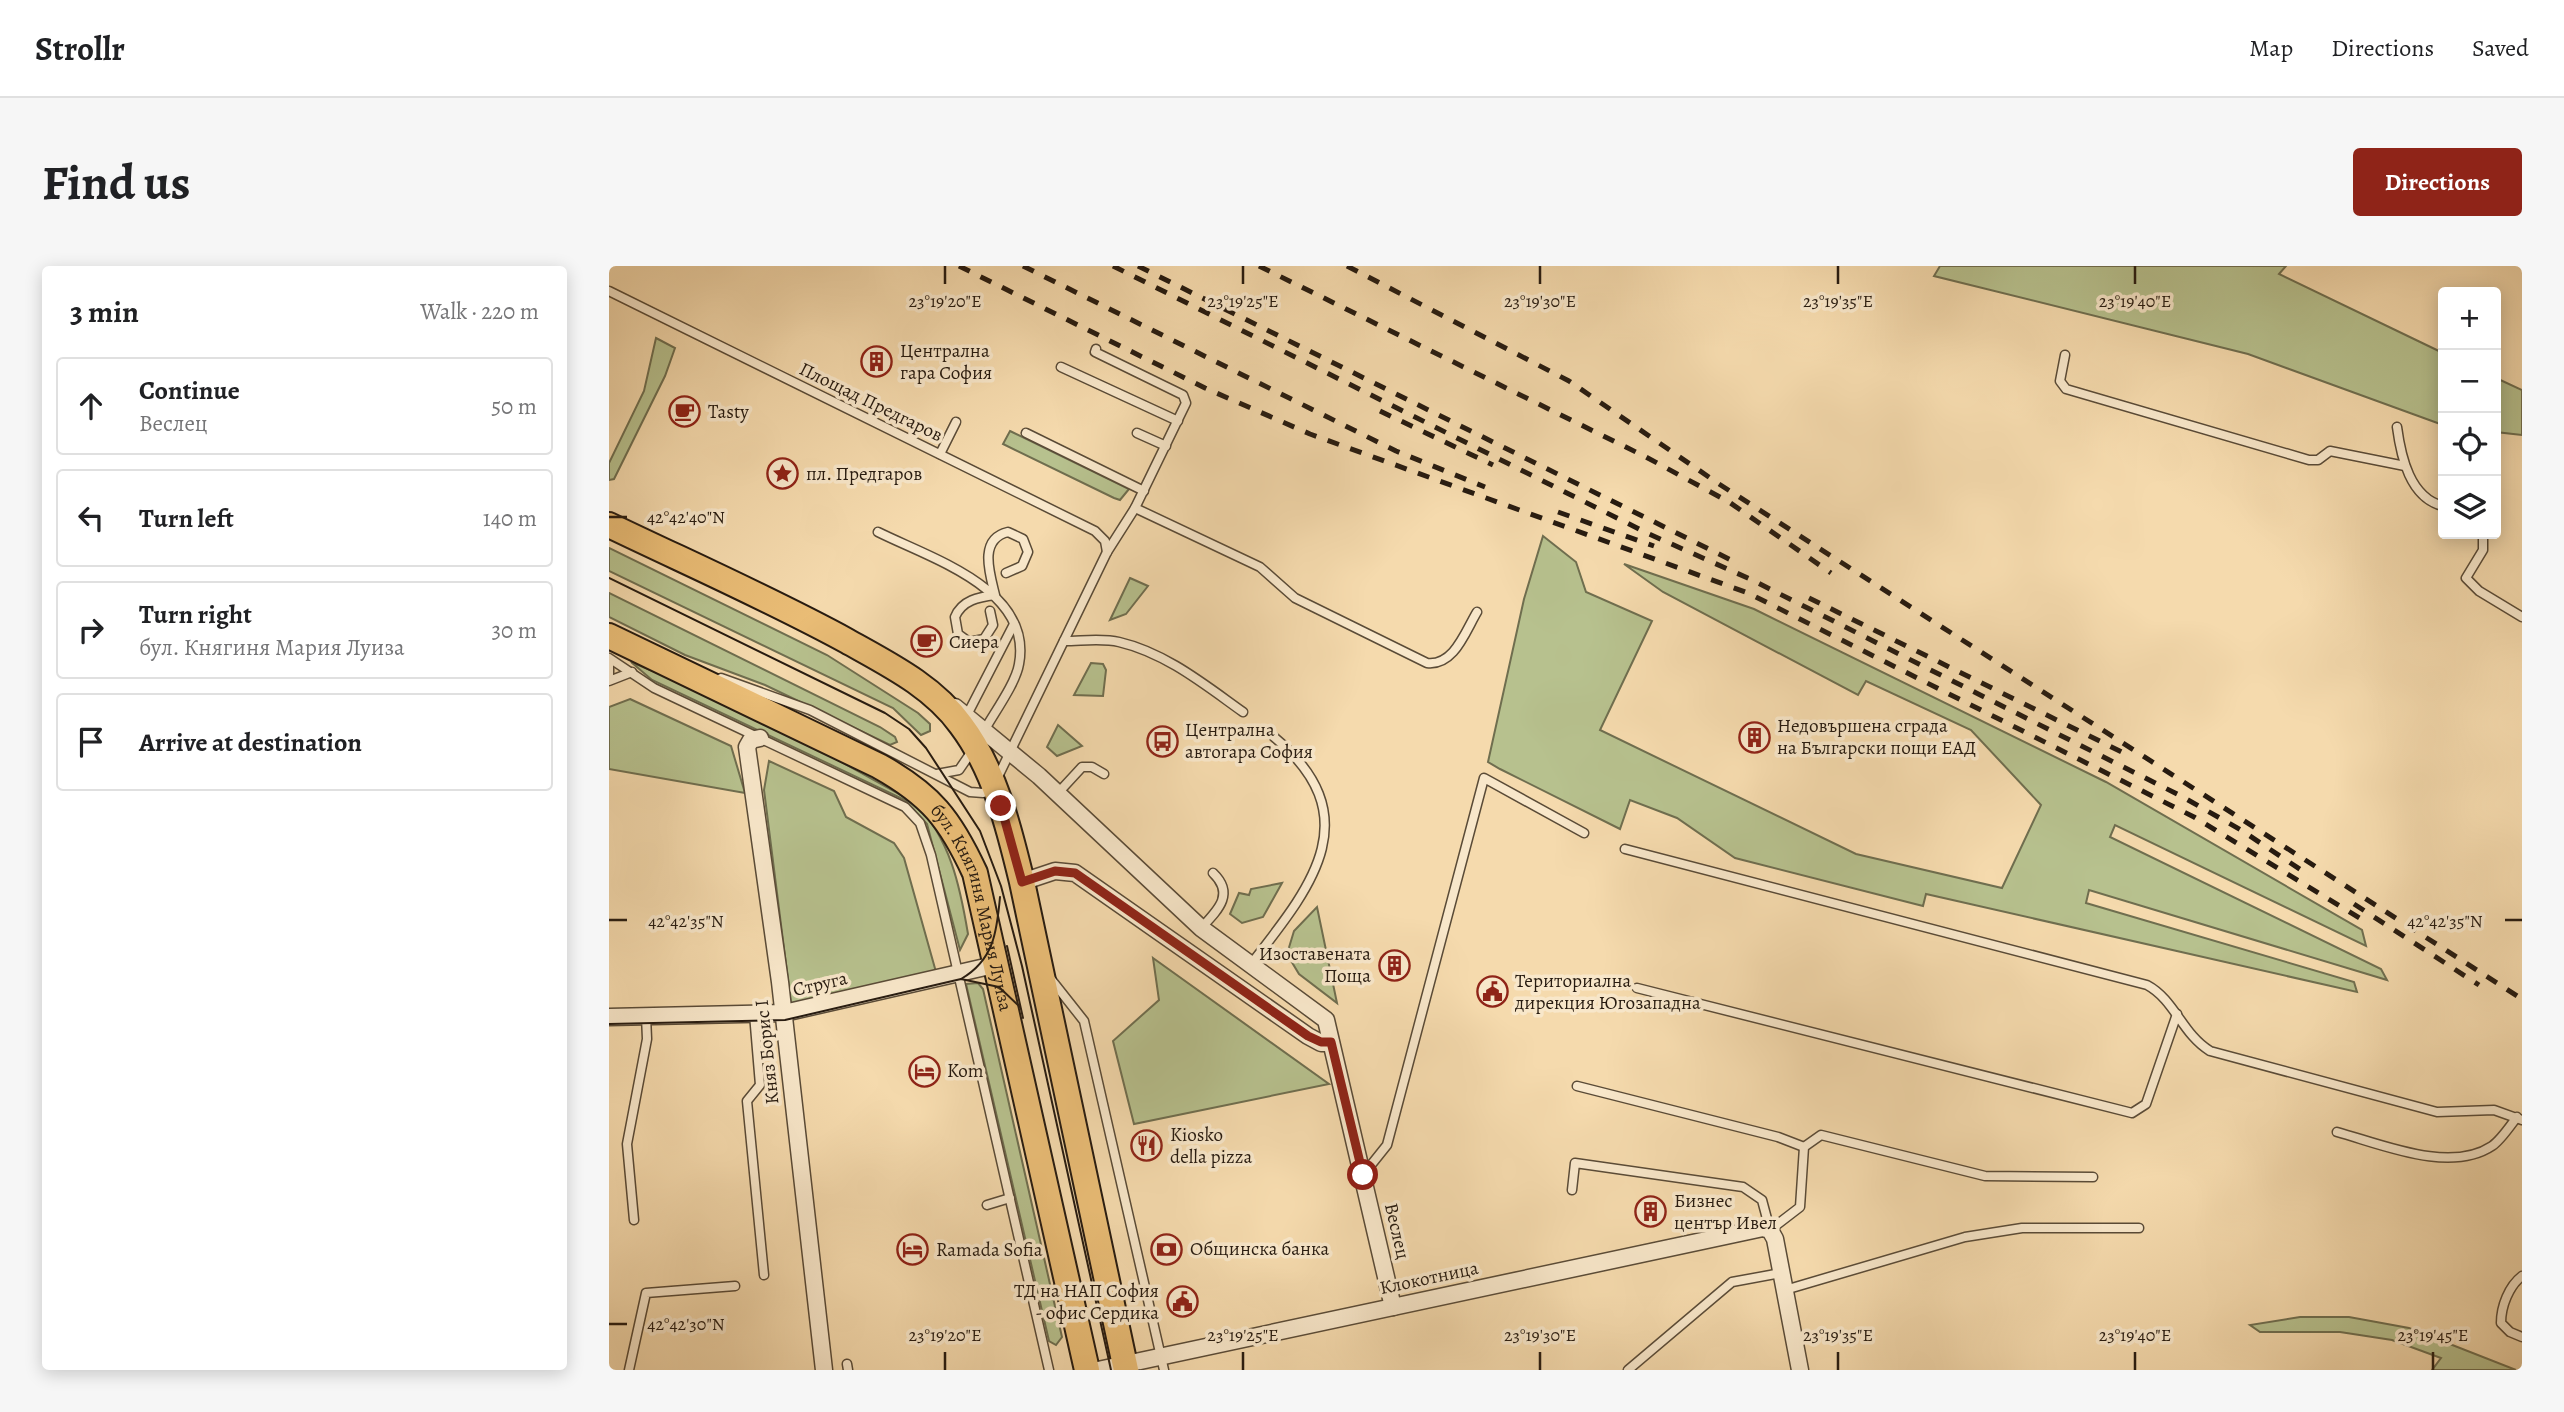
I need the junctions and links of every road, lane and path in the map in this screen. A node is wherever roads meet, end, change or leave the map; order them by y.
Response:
1 (609, 291) edge
2 (1096, 349) dead end
3 (2066, 355) dead end
4 (1061, 367) dead end
5 (1178, 421) junction
6 (956, 422) dead end
7 (2397, 427) dead end
8 (1026, 433) dead end
9 (1137, 433) dead end
10 (1165, 446) junction
11 (940, 454) junction
12 (2405, 466) junction
13 (1144, 491) junction
14 (2438, 504) edge
15 (1135, 508) junction
16 (609, 524) edge
17 (878, 532) dead end
18 (2483, 539) edge
19 (1107, 552) junction
20 (1006, 573) dead end
21 (995, 595) junction
22 (990, 611) dead end
23 (1477, 612) dead end
24 (2522, 617) edge
25 (1014, 624) junction
26 (609, 636) edge
27 (1065, 640) junction
28 (609, 661) edge
29 (674, 666) junction
30 (632, 673) junction
31 (609, 676) edge
32 (609, 681) edge
33 (933, 693) junction
34 (1243, 712) dead end
35 (967, 715) junction
36 (760, 737) junction
37 (980, 737) junction
38 (1274, 737) dead end
39 (1010, 751) junction
40 (934, 774) junction
41 (1104, 774) dead end
42 (993, 787) junction
43 (1058, 793) junction
44 (1584, 833) dead end
45 (1625, 849) dead end
46 (1213, 873) dead end
47 (1022, 882) junction
48 (1201, 928) junction
49 (1038, 962) junction
50 (1251, 964) junction
51 (994, 965) junction
52 (958, 973) junction
53 (1637, 988) dead end
54 (784, 1013) junction
55 (754, 1014) junction
56 (2177, 1014) junction
57 (646, 1016) junction
58 (609, 1017) edge
59 (1331, 1042) junction
60 (1577, 1086) dead end
61 (2520, 1119) edge
62 (2337, 1132) dead end
63 (1804, 1147) junction
64 (1363, 1175) junction
65 (2093, 1177) dead end
66 (1572, 1190) dead end
67 (1010, 1198) junction
68 (987, 1205) dead end
69 (634, 1220) dead end
70 (2139, 1228) dead end
71 (1770, 1230) junction
72 (1781, 1273) junction
73 (764, 1275) dead end
74 (2522, 1276) edge
75 (735, 1286) dead end
76 (1785, 1290) junction
77 (1394, 1307) junction
78 (2522, 1337) edge
79 (1163, 1364) edge
80 (1126, 1367) edge
81 (629, 1370) edge
82 (824, 1370) edge
83 (1049, 1370) edge
84 (1087, 1370) edge
85 (1098, 1370) edge
86 (1628, 1370) edge
87 (1800, 1370) edge

1 - 11 lane, Площад Предгаров
2 - 5 lane
3 - 12 lane
4 - 5 lane
5 - 10 lane
6 - 11 lane
7 - 12 lane
8 - 13 lane
9 - 10 lane
10 - 13 lane
11 - 19 lane, Площад Предгаров
12 - 14 lane
13 - 15 lane
15 - 19 lane
15 - 23 lane
16 - 33 main road
17 - 21 lane
18 - 24 lane
19 - 27 lane
20 - 21 lane
21 - 22 lane
21 - 25 lane
25 - 35 lane
25 - 37 lane
26 - 29 main road, бул. Княгиня Мария Луиза
27 - 34 lane
27 - 39 lane
28 - 30 lane, бул. Княгиня Мария Луиза
28 - 31 lane
29 - 40 lane
29 - 51 main road, бул. Княгиня Мария Луиза
30 - 32 lane
30 - 36 lane, бул. Княгиня Мария Луиза
33 - 35 street, Веслец
33 - 37 main road
35 - 37 street, Веслец
36 - 52 lane, бул. Княгиня Мария Луиза
36 - 54 street, Княз Борис I
37 - 39 street, Веслец
37 - 40 lane
37 - 42 main road
38 - 50 lane
39 - 42 lane
39 - 43 street, Веслец
40 - 42 lane
41 - 43 lane
42 - 47 main road
43 - 48 street, Веслец
44 - 64 lane
45 - 56 lane
46 - 48 lane
47 - 49 main road
47 - 59 street
48 - 50 street, Веслец
49 - 79 lane
49 - 80 main road
50 - 59 street, Веслец
51 - 52 street, Струга
51 - 84 main road, бул. Княгиня Мария Луиза
52 - 54 street, Струга
52 - 67 lane, бул. Княгиня Мария Луиза
53 - 56 lane
54 - 55 street, Струга
54 - 82 street, Княз Борис I
55 - 57 street, Струга
55 - 73 lane
56 - 61 lane
57 - 58 street, Струга
57 - 69 lane
59 - 64 street, Веслец
60 - 63 lane
61 - 62 lane
63 - 65 lane
63 - 71 lane
64 - 77 street, Веслец
66 - 71 lane
67 - 68 lane
67 - 83 lane, бул. Княгиня Мария Луиза
70 - 76 lane
71 - 72 street
71 - 77 street, Клокотница
72 - 76 street
72 - 86 lane
74 - 78 lane
75 - 81 lane
76 - 87 street
77 - 79 street, Клокотница
79 - 80 street, Клокотница
80 - 85 street, Клокотница

